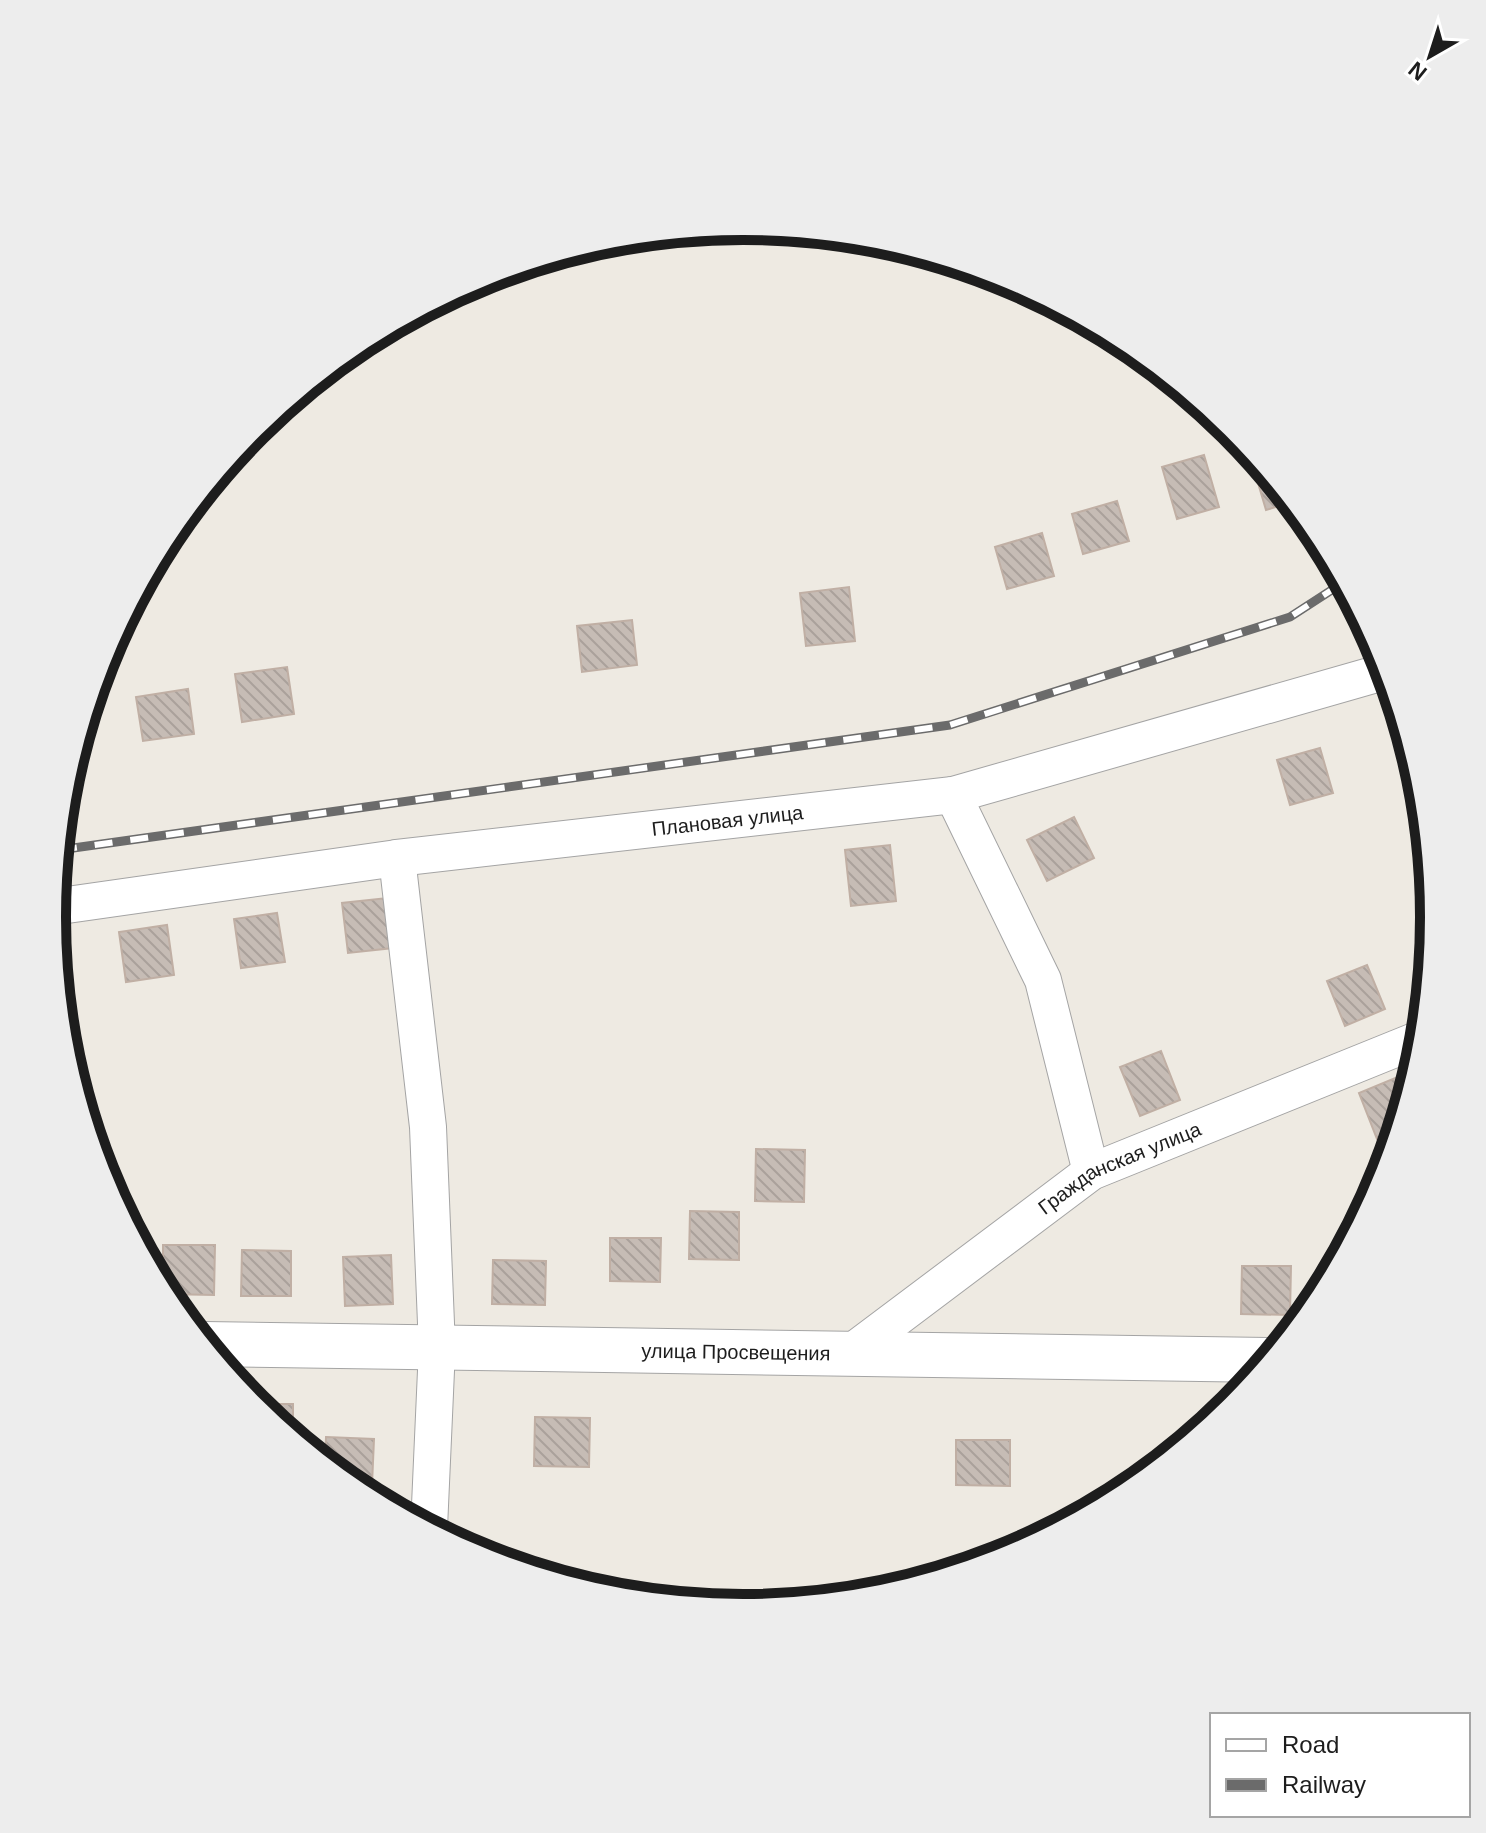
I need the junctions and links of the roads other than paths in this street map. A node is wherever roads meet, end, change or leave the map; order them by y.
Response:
1 (1375, 675) edge
2 (953, 795) junction
3 (397, 858) junction
4 (66, 905) edge
5 (1408, 1044) edge
6 (1091, 1172) junction
7 (219, 1344) edge
8 (437, 1348) junction
9 (849, 1354) junction
10 (1255, 1360) edge
11 (430, 1516) edge

1 - 2 street, Плановая улица
2 - 3 street, Плановая улица
2 - 6 street
3 - 4 street, Плановая улица
3 - 8 street
5 - 6 street, Гражданская улица
6 - 9 street, Гражданская улица
7 - 8 street, улица Просвещения
8 - 9 street, улица Просвещения
8 - 11 street
9 - 10 street, улица Просвещения

